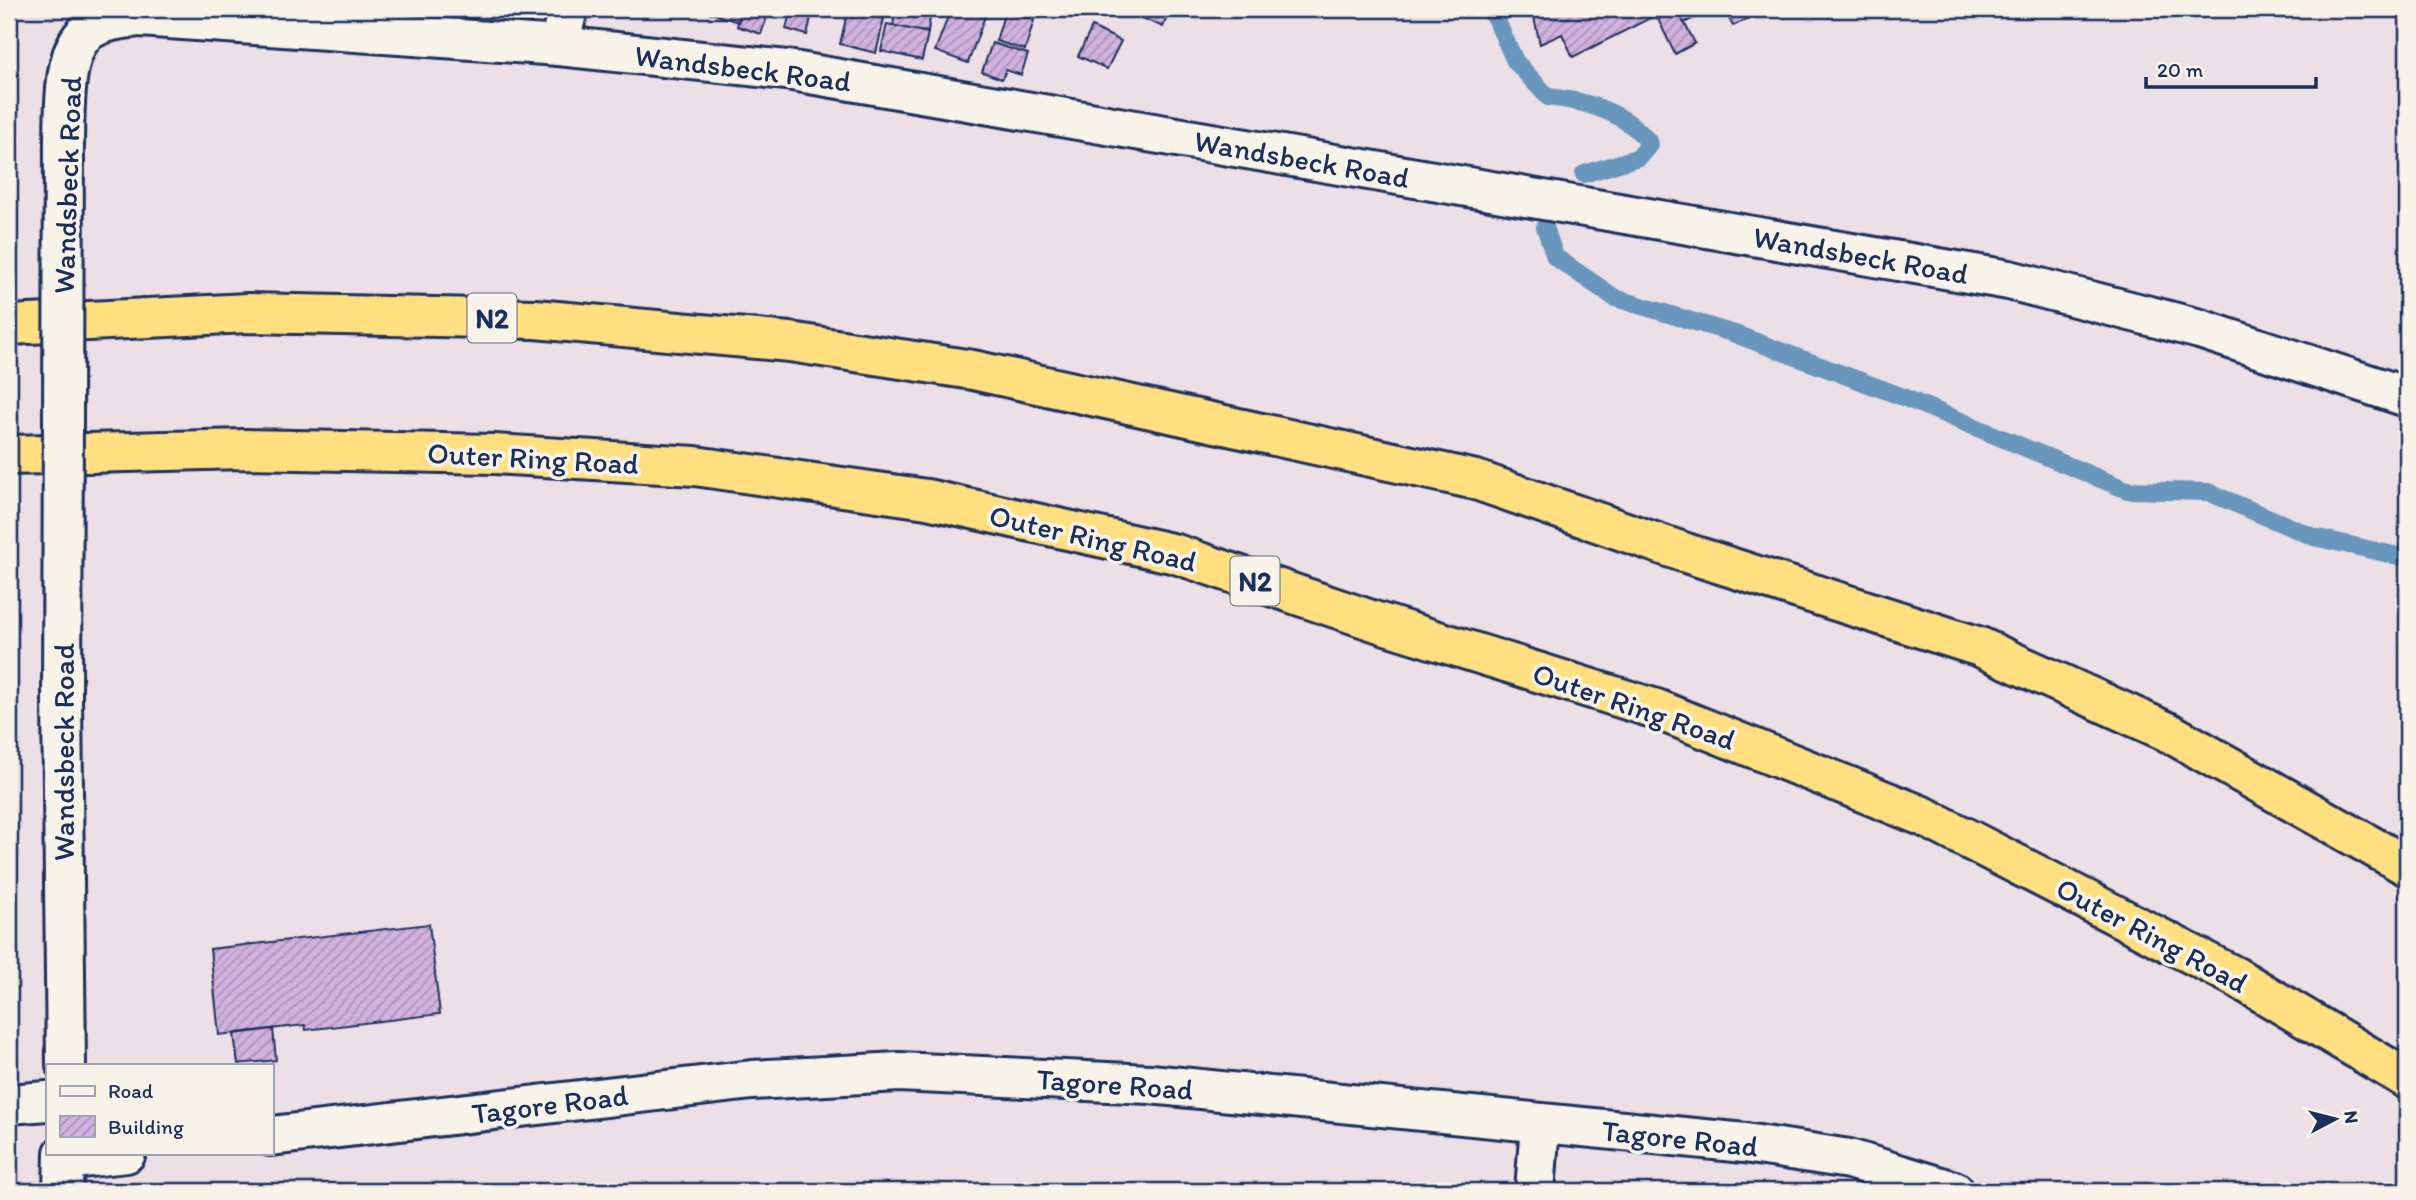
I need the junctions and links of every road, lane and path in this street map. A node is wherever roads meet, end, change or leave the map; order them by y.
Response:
1 (568, 9) edge
2 (559, 46) junction
3 (9, 325) edge
4 (2407, 397) edge
5 (9, 455) edge
6 (2407, 866) edge
7 (66, 1064) edge
8 (2407, 1079) edge
9 (46, 1101) edge
10 (9, 1104) edge
11 (1540, 1124) junction
12 (273, 1136) edge
13 (122, 1154) edge
14 (64, 1168) edge
15 (1535, 1191) edge
16 (1954, 1191) edge

1 - 2 street
2 - 4 street, Wandsbeck Road
2 - 7 street, Wandsbeck Road, bridge
3 - 6 highway, N2
5 - 8 highway, Outer Ring Road / N2
9 - 10 street
11 - 12 street, Tagore Road
11 - 15 street
11 - 16 street, Tagore Road
13 - 14 street

